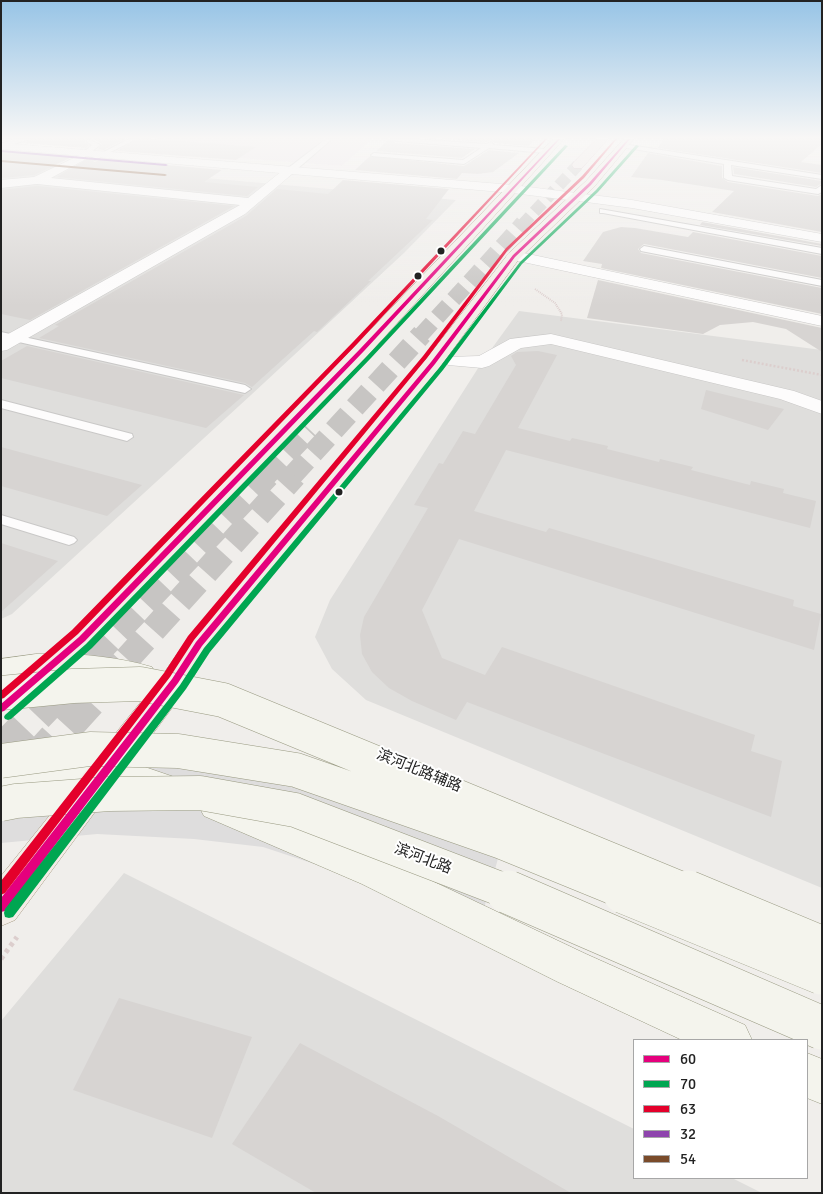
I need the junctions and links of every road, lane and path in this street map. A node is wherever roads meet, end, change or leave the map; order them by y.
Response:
1 (180, 195) edge
2 (259, 195) edge
3 (508, 195) edge
4 (540, 195) edge
5 (578, 195) edge
6 (574, 199) junction
7 (250, 202) junction
8 (603, 211) dead end
9 (822, 238) edge
10 (644, 249) dead end
11 (822, 251) edge
12 (514, 256) junction
13 (822, 283) edge
14 (535, 289) dead end
15 (822, 321) edge
16 (6, 340) edge
17 (551, 340) junction
18 (455, 361) dead end
19 (245, 389) dead end
20 (1, 404) edge
21 (822, 408) edge
22 (127, 437) dead end
23 (1, 519) edge
24 (69, 540) dead end
25 (55, 664) junction
26 (1, 670) edge
27 (175, 681) junction
28 (1, 693) edge
29 (1, 709) edge
30 (1, 761) edge
31 (105, 772) junction
32 (1, 782) edge
33 (1, 804) edge
34 (1, 907) edge
35 (822, 939) edge
36 (822, 948) edge
37 (822, 973) edge
38 (822, 1028) edge
39 (728, 1039) edge
40 (808, 1076) edge
41 (822, 1082) edge

1 - 7 street
2 - 7 street
3 - 25 main road
4 - 6 street
5 - 6 main road
6 - 9 street
6 - 12 main road
7 - 16 street
8 - 11 lane
10 - 13 lane
12 - 15 street
12 - 27 main road
14 - 17 path
16 - 19 lane
17 - 18 street
17 - 21 street
20 - 22 lane
23 - 24 lane
25 - 26 main road, 滨河北路辅路
25 - 27 main road, 滨河北路辅路
25 - 29 main road
27 - 31 main road
27 - 35 main road, 滨河北路辅路
28 - 36 main road, bridge
30 - 37 main road, bridge
31 - 32 main road
31 - 34 main road
31 - 39 main road
33 - 38 main road, 滨河北路, bridge
40 - 41 main road

